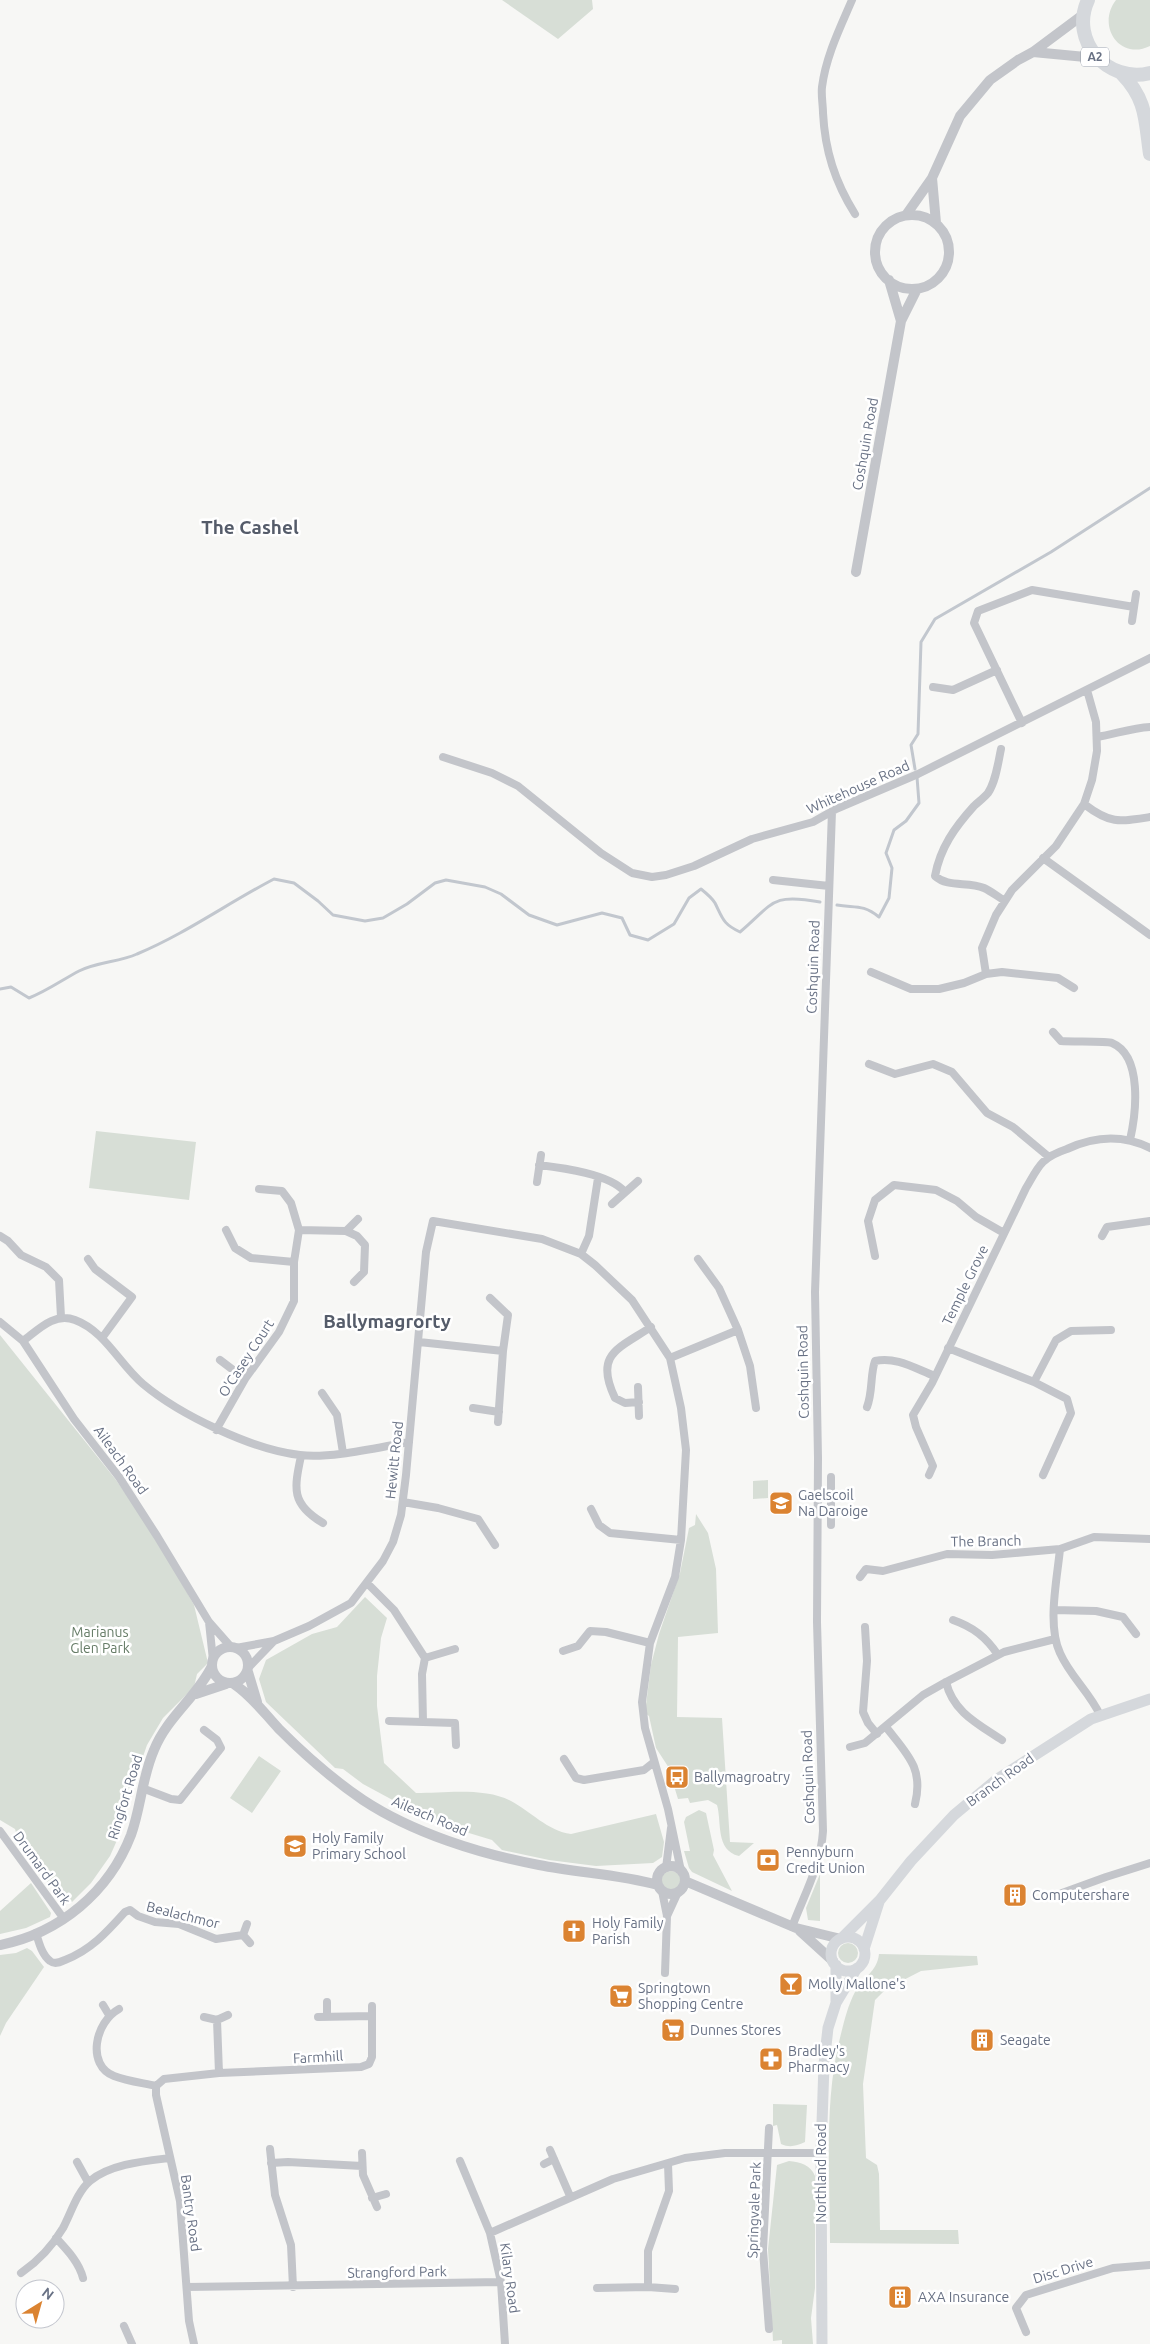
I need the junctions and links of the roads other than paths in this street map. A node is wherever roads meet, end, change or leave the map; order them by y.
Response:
1 (852, 0) edge
2 (1088, 0) edge
3 (1084, 14) junction
4 (1033, 52) junction
5 (1096, 58) junction
6 (1150, 73) edge
7 (1122, 74) junction
8 (1150, 154) edge
9 (932, 178) junction
10 (855, 214) dead end
11 (906, 215) junction
12 (936, 223) junction
13 (889, 280) junction
14 (917, 289) junction
15 (901, 320) junction
16 (856, 572) dead end
17 (1136, 594) dead end
18 (1134, 607) junction
19 (1132, 621) dead end
20 (1150, 658) edge
21 (996, 670) junction
22 (933, 688) dead end
23 (1087, 690) junction
24 (1022, 723) junction
25 (1150, 727) edge
26 (1097, 737) junction
27 (1001, 749) dead end
28 (443, 757) dead end
29 (1084, 804) junction
30 (832, 812) junction
31 (1150, 817) edge
32 (1043, 858) junction
33 (773, 880) dead end
34 (829, 886) junction
35 (1005, 901) junction
36 (1150, 935) edge
37 (872, 972) dead end
38 (986, 974) junction
39 (1074, 988) dead end
40 (1053, 1032) dead end
41 (870, 1064) dead end
42 (1130, 1140) junction
43 (1150, 1148) edge
44 (541, 1155) dead end
45 (1049, 1156) junction
46 (539, 1165) junction
47 (598, 1178) junction
48 (638, 1181) dead end
49 (537, 1182) dead end
50 (259, 1189) dead end
51 (625, 1192) junction
52 (612, 1204) dead end
53 (358, 1219) dead end
54 (1150, 1222) edge
55 (226, 1230) dead end
56 (300, 1230) junction
57 (346, 1231) junction
58 (1004, 1232) junction
59 (0, 1236) edge
60 (1102, 1236) dead end
61 (581, 1254) junction
62 (876, 1256) dead end
63 (88, 1259) dead end
64 (698, 1259) dead end
65 (294, 1262) junction
66 (354, 1282) dead end
67 (490, 1298) dead end
68 (61, 1317) junction
69 (0, 1322) edge
70 (651, 1327) junction
71 (738, 1330) junction
72 (1111, 1330) dead end
73 (102, 1338) junction
74 (22, 1342) junction
75 (419, 1342) junction
76 (948, 1348) junction
77 (503, 1351) junction
78 (670, 1358) junction
79 (220, 1360) dead end
80 (935, 1376) junction
81 (245, 1379) junction
82 (1034, 1382) junction
83 (638, 1387) dead end
84 (322, 1393) dead end
85 (639, 1402) junction
86 (867, 1406) dead end
87 (474, 1408) dead end
88 (756, 1408) dead end
89 (499, 1412) junction
90 (639, 1416) dead end
91 (498, 1422) dead end
92 (216, 1430) junction
93 (409, 1442) junction
94 (343, 1453) junction
95 (301, 1456) junction
96 (929, 1475) dead end
97 (1043, 1475) dead end
98 (831, 1477) dead end
99 (402, 1502) junction
100 (831, 1506) junction
101 (818, 1507) junction
102 (591, 1509) dead end
103 (323, 1523) dead end
104 (831, 1525) dead end
105 (1150, 1539) edge
106 (681, 1540) junction
107 (495, 1545) dead end
108 (1060, 1550) junction
109 (860, 1577) dead end
110 (366, 1583) junction
111 (1054, 1610) junction
112 (953, 1620) dead end
113 (209, 1622) junction
114 (865, 1627) dead end
115 (1136, 1634) dead end
116 (1055, 1639) junction
117 (274, 1641) junction
118 (650, 1643) junction
119 (234, 1647) junction
120 (454, 1649) dead end
121 (563, 1651) dead end
122 (998, 1655) junction
123 (425, 1658) junction
124 (212, 1663) junction
125 (248, 1669) junction
126 (946, 1682) junction
127 (230, 1684) junction
128 (195, 1694) junction
129 (1150, 1699) edge
130 (257, 1703) junction
131 (1100, 1716) junction
132 (389, 1721) dead end
133 (423, 1722) junction
134 (886, 1727) junction
135 (204, 1730) dead end
136 (877, 1734) junction
137 (1002, 1740) dead end
138 (456, 1745) dead end
139 (850, 1747) dead end
140 (564, 1759) dead end
141 (654, 1762) junction
142 (142, 1788) junction
143 (915, 1804) dead end
144 (671, 1826) junction
145 (0, 1830) edge
146 (1150, 1863) edge
147 (662, 1870) junction
148 (680, 1870) junction
149 (631, 1877) junction
150 (685, 1881) junction
151 (660, 1888) junction
152 (678, 1892) junction
153 (1062, 1894) dead end
154 (880, 1900) junction
155 (668, 1916) junction
156 (64, 1919) junction
157 (247, 1924) dead end
158 (794, 1928) junction
159 (36, 1933) junction
160 (243, 1935) junction
161 (841, 1938) junction
162 (250, 1943) dead end
163 (0, 1945) edge
164 (864, 1948) junction
165 (834, 1963) junction
166 (857, 1968) junction
167 (665, 1973) dead end
168 (327, 2002) dead end
169 (836, 2002) junction
170 (103, 2005) dead end
171 (372, 2006) dead end
172 (119, 2009) dead end
173 (109, 2015) junction
174 (228, 2015) dead end
175 (204, 2016) dead end
176 (327, 2016) junction
177 (372, 2016) junction
178 (318, 2017) dead end
179 (217, 2020) junction
180 (219, 2073) junction
181 (156, 2086) junction
182 (769, 2128) dead end
183 (270, 2149) dead end
184 (550, 2150) dead end
185 (362, 2153) dead end
186 (769, 2153) junction
187 (820, 2153) junction
188 (170, 2158) junction
189 (554, 2159) junction
190 (460, 2161) dead end
191 (77, 2162) dead end
192 (271, 2164) junction
193 (544, 2164) dead end
194 (668, 2164) junction
195 (362, 2166) junction
196 (88, 2182) junction
197 (386, 2194) dead end
198 (570, 2196) junction
199 (372, 2198) junction
200 (376, 2208) dead end
201 (490, 2233) junction
202 (56, 2238) junction
203 (1150, 2265) edge
204 (21, 2273) dead end
205 (83, 2278) dead end
206 (501, 2282) junction
207 (293, 2287) junction
208 (648, 2287) junction
209 (187, 2288) junction
210 (597, 2288) dead end
211 (674, 2289) dead end
212 (124, 2326) dead end
213 (769, 2329) dead end
214 (1026, 2332) dead end
215 (132, 2344) edge
216 (194, 2344) edge
217 (505, 2344) edge
218 (822, 2344) edge

1 - 10 street
2 - 3 highway, A2
3 - 4 street
3 - 5 highway, A2
4 - 5 street
4 - 9 street
5 - 7 highway, A2
6 - 7 highway, A2
7 - 8 highway, A2
9 - 11 street
9 - 12 street
11 - 12 street
11 - 13 street
12 - 14 street
13 - 14 street
13 - 15 street
14 - 15 street
15 - 16 street, Coshquin Road
17 - 18 street
18 - 19 street
18 - 21 street
20 - 23 street, Whitehouse Road
21 - 22 street
21 - 24 street
23 - 24 street, Whitehouse Road
23 - 26 street
24 - 30 street, Whitehouse Road
25 - 26 street
26 - 29 street
27 - 35 street
28 - 30 street, Whitehouse Road
29 - 31 street
29 - 32 street
30 - 34 street, Coshquin Road
32 - 35 street
32 - 36 street
33 - 34 street
34 - 101 street, Coshquin Road
35 - 38 street
37 - 38 street
38 - 39 street
40 - 42 street
41 - 45 street
42 - 43 street, Temple Grove
42 - 45 street, Temple Grove
44 - 46 street
45 - 58 street, Temple Grove
46 - 47 street
46 - 49 street
47 - 51 street
47 - 61 street
48 - 51 street
50 - 56 street
51 - 52 street
53 - 57 street
54 - 60 street
55 - 65 street
56 - 57 street
56 - 65 street, O'Casey Court
57 - 66 street
58 - 62 street
58 - 76 street, Temple Grove
59 - 68 street
61 - 70 street
61 - 75 street, Hewitt Road
63 - 73 street
64 - 71 street
65 - 81 street, O'Casey Court
67 - 77 street
68 - 73 street
68 - 74 street
69 - 74 street, Aileach Road
70 - 78 street
70 - 85 street
71 - 78 street
71 - 88 street
72 - 82 street
73 - 92 street
74 - 113 street, Aileach Road
75 - 77 street
75 - 93 street, Hewitt Road
76 - 80 street, Temple Grove
76 - 82 street
77 - 89 street
78 - 106 street
79 - 81 street
80 - 86 street
80 - 96 street, Temple Grove
81 - 92 street, O'Casey Court
82 - 97 street
83 - 85 street
84 - 94 street
85 - 90 street
87 - 89 street
89 - 91 street
92 - 95 street
93 - 94 street
93 - 99 street, Hewitt Road
94 - 95 street
95 - 103 street
98 - 100 street
99 - 107 street
99 - 110 street, Hewitt Road
100 - 101 street
100 - 104 street
101 - 158 street, Coshquin Road
102 - 106 street
105 - 108 street, The Branch
106 - 118 street
108 - 109 street, The Branch
108 - 111 street
110 - 117 street, Hewitt Road
110 - 123 street
111 - 115 street
111 - 116 street
112 - 122 street
113 - 119 street, Aileach Road
113 - 124 street, Aileach Road
114 - 136 street
116 - 122 street
116 - 131 street
117 - 119 street, Hewitt Road
117 - 125 street, Hewitt Road
118 - 121 street
118 - 141 street
119 - 124 street
119 - 125 street
120 - 123 street
122 - 126 street
123 - 133 street
124 - 127 street
124 - 128 street, Ringfort Road
125 - 127 street
125 - 130 street, Aileach Road
126 - 134 street
126 - 137 street
127 - 128 street, Ringfort Road
127 - 130 street, Aileach Road
128 - 142 street, Ringfort Road
129 - 131 main road, Branch Road
130 - 149 street, Aileach Road
131 - 154 main road, Branch Road
132 - 133 street
133 - 138 street
134 - 136 street
134 - 143 street
135 - 142 street
136 - 139 street
140 - 141 street
141 - 144 street
142 - 156 street, Ringfort Road
144 - 147 street
144 - 148 street
145 - 156 street, Drumard Park
146 - 153 street
147 - 148 street
147 - 149 street, Aileach Road
147 - 151 street
148 - 150 street
149 - 151 street, Aileach Road
150 - 152 street
150 - 158 street
151 - 152 street
151 - 155 street
152 - 155 street
154 - 161 main road, Branch Road
154 - 164 main road, Branch Road
155 - 167 street
156 - 159 street, Ringfort Road
157 - 160 street
158 - 161 street
158 - 165 street
159 - 160 street, Bealachmor
159 - 163 street, Ringfort Road
160 - 162 street
161 - 164 main road
161 - 165 main road
164 - 166 main road
165 - 166 main road
165 - 169 main road, Northland Road
166 - 169 main road, Northland Road
168 - 176 street
169 - 187 main road, Northland Road
170 - 173 street
171 - 177 street, Farmhill
172 - 173 street
173 - 181 street
174 - 179 street
175 - 179 street
176 - 177 street
176 - 178 street
177 - 180 street, Farmhill
179 - 180 street
180 - 181 street, Farmhill
181 - 188 street, Bantry Road
182 - 186 street
183 - 192 street
184 - 189 street
185 - 195 street
186 - 187 street, Springvale Park
186 - 194 street, Springvale Park
186 - 213 street, Springvale Park
187 - 218 main road, Northland Road
188 - 196 street
188 - 209 street, Bantry Road
189 - 193 street
189 - 198 street
190 - 201 street, Kilary Road
191 - 196 street
192 - 195 street
192 - 207 street
194 - 198 street, Springvale Park
194 - 208 street
195 - 199 street
196 - 202 street
197 - 199 street
198 - 201 street, Springvale Park
199 - 200 street
201 - 206 street, Kilary Road
202 - 204 street
202 - 205 street
203 - 214 street, Disc Drive
206 - 207 street, Strangford Park
206 - 217 street, Kilary Road
207 - 209 street, Strangford Park
208 - 210 street
208 - 211 street
209 - 216 street, Bantry Road
212 - 215 street

